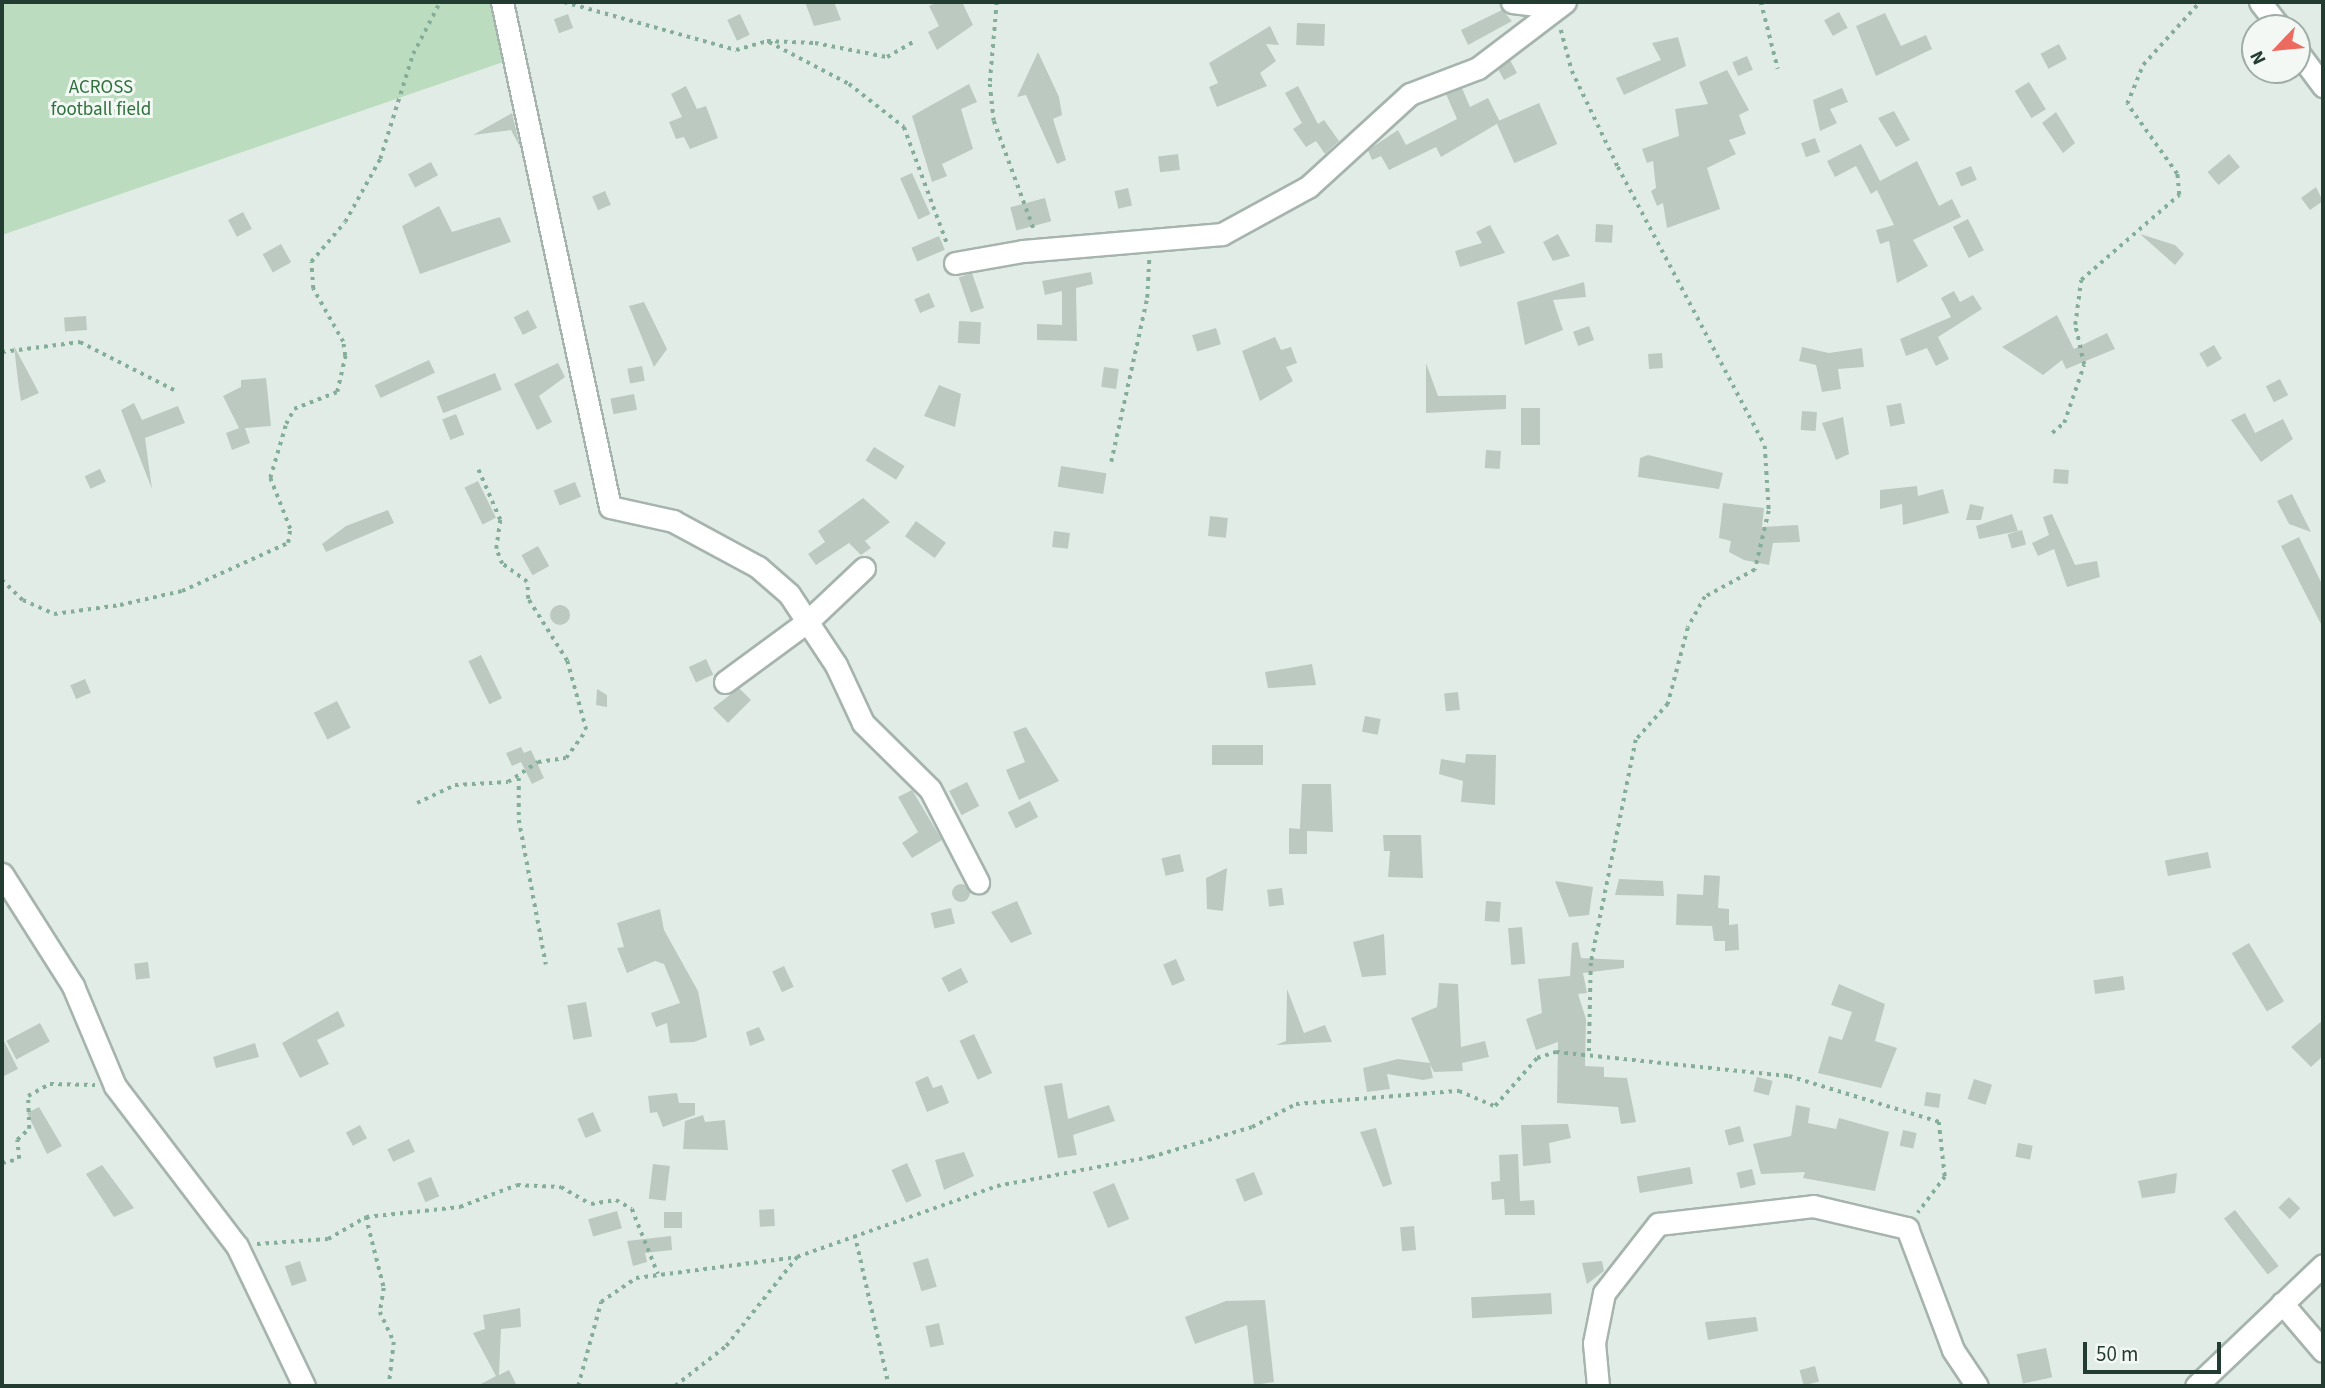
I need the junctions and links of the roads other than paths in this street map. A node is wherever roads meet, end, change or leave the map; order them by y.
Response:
1 (502, 2) edge
2 (1512, 2) edge
3 (1560, 5) edge
4 (2311, 70) edge
5 (2323, 86) edge
6 (955, 264) road end
7 (864, 568) dead end
8 (808, 621) junction
9 (724, 682) dead end
10 (2, 874) edge
11 (978, 882) dead end
12 (2323, 1265) edge
13 (2282, 1303) junction
14 (2323, 1350) edge
15 (304, 1386) edge
16 (1598, 1386) edge
17 (1977, 1386) edge
18 (2196, 1386) edge

1 - 8 street
2 - 3 street
3 - 6 street
4 - 5 street
7 - 8 street
8 - 9 street
8 - 11 street
10 - 15 street
12 - 13 street
13 - 14 street
13 - 18 street
16 - 17 street

